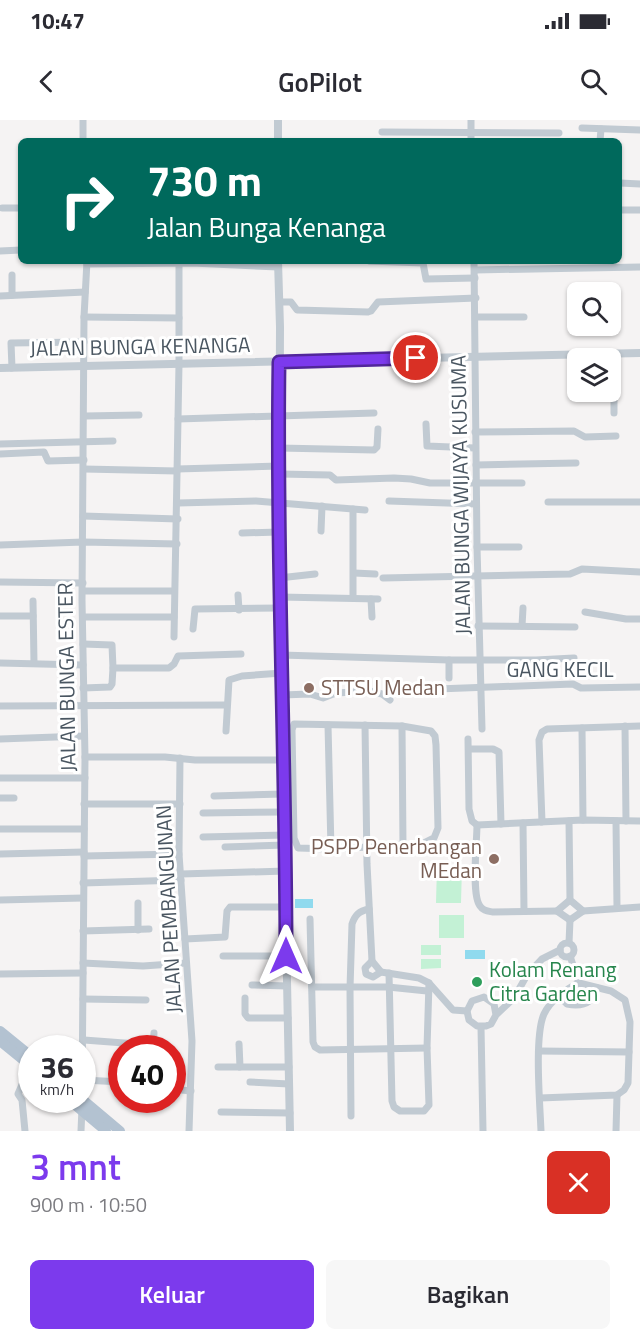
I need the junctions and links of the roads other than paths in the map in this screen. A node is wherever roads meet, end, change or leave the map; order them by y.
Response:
1 (83, 120) edge
2 (278, 120) edge
3 (471, 120) edge
4 (582, 128) dead end
5 (601, 129) junction
6 (640, 130) edge
7 (382, 132) dead end
8 (559, 133) dead end
9 (471, 137) edge
10 (84, 138) edge
11 (278, 138) edge
12 (600, 138) edge
13 (622, 183) edge
14 (640, 184) edge
15 (2, 208) dead end
16 (18, 208) edge
17 (622, 210) edge
18 (640, 210) edge
19 (0, 250) edge
20 (18, 250) edge
21 (87, 264) edge
22 (178, 264) edge
23 (278, 264) edge
24 (423, 264) edge
25 (474, 264) edge
26 (640, 267) edge
27 (475, 270) junction
28 (12, 275) dead end
29 (475, 278) junction
30 (85, 292) junction
31 (12, 295) junction
32 (0, 296) edge
33 (476, 298) junction
34 (280, 302) junction
35 (84, 317) junction
36 (476, 317) junction
37 (524, 317) dead end
38 (179, 318) junction
39 (84, 342) junction
40 (11, 343) junction
41 (0, 344) edge
42 (640, 353) edge
43 (621, 354) edge
44 (567, 355) edge
45 (476, 357) junction
46 (279, 362) junction
47 (179, 364) junction
48 (85, 366) junction
49 (0, 368) edge
50 (12, 368) junction
51 (614, 402) edge
52 (374, 412) dead end
53 (614, 413) dead end
54 (85, 416) junction
55 (138, 416) dead end
56 (279, 416) junction
57 (178, 419) junction
58 (426, 424) dead end
59 (378, 429) dead end
60 (475, 432) junction
61 (616, 436) dead end
62 (84, 441) junction
63 (113, 441) dead end
64 (0, 444) edge
65 (279, 448) junction
66 (475, 448) junction
67 (0, 454) edge
68 (84, 460) junction
69 (576, 463) dead end
70 (476, 465) junction
71 (84, 469) junction
72 (177, 470) junction
73 (279, 470) junction
74 (522, 483) dead end
75 (476, 484) junction
76 (389, 501) dead end
77 (280, 502) junction
78 (548, 502) dead end
79 (640, 502) edge
80 (178, 503) junction
81 (476, 504) junction
82 (322, 506) junction
83 (354, 509) junction
84 (365, 510) dead end
85 (83, 516) junction
86 (178, 519) junction
87 (321, 531) dead end
88 (279, 532) junction
89 (242, 534) dead end
90 (83, 542) junction
91 (177, 544) junction
92 (0, 545) edge
93 (477, 547) junction
94 (519, 547) dead end
95 (640, 572) edge
96 (354, 573) junction
97 (315, 574) dead end
98 (375, 574) dead end
99 (478, 575) junction
100 (279, 578) junction
101 (383, 578) dead end
102 (0, 582) edge
103 (83, 587) junction
104 (174, 591) junction
105 (238, 595) dead end
106 (280, 597) junction
107 (353, 598) junction
108 (33, 601) dead end
109 (279, 608) junction
110 (523, 608) dead end
111 (239, 610) junction
112 (585, 612) dead end
113 (0, 616) edge
114 (33, 616) junction
115 (83, 617) junction
116 (174, 617) junction
117 (372, 617) dead end
118 (640, 619) edge
119 (478, 626) junction
120 (522, 626) junction
121 (575, 627) dead end
122 (193, 629) dead end
123 (174, 638) dead end
124 (83, 644) junction
125 (241, 654) dead end
126 (281, 655) junction
127 (574, 658) dead end
128 (480, 659) junction
129 (449, 660) junction
130 (0, 663) edge
131 (34, 663) junction
132 (83, 665) junction
133 (113, 668) junction
134 (282, 673) junction
135 (449, 678) dead end
136 (481, 687) junction
137 (640, 687) edge
138 (83, 688) junction
139 (411, 690) dead end
140 (282, 695) junction
141 (390, 700) dead end
142 (226, 705) junction
143 (0, 706) edge
144 (84, 706) junction
145 (328, 725) junction
146 (364, 725) junction
147 (402, 726) junction
148 (625, 726) junction
149 (640, 726) edge
150 (582, 728) junction
151 (482, 729) dead end
152 (226, 732) dead end
153 (84, 736) junction
154 (0, 739) edge
155 (468, 739) dead end
156 (469, 749) junction
157 (85, 757) junction
158 (180, 758) junction
159 (284, 760) junction
160 (0, 778) edge
161 (85, 778) junction
162 (284, 794) junction
163 (214, 795) dead end
164 (0, 798) edge
165 (14, 798) dead end
166 (84, 804) junction
167 (180, 804) junction
168 (284, 812) junction
169 (203, 813) dead end
170 (583, 820) junction
171 (616, 820) junction
172 (568, 821) junction
173 (626, 821) junction
174 (640, 821) edge
175 (542, 822) junction
176 (523, 823) junction
177 (501, 824) junction
178 (477, 825) junction
179 (0, 828) edge
180 (84, 829) junction
181 (285, 835) junction
182 (202, 837) dead end
183 (285, 845) junction
184 (403, 845) junction
185 (225, 847) dead end
186 (367, 848) junction
187 (331, 849) junction
188 (0, 854) edge
189 (84, 854) junction
190 (179, 854) junction
191 (286, 871) junction
192 (181, 877) junction
193 (83, 883) junction
194 (83, 898) junction
195 (0, 900) edge
196 (570, 900) junction
197 (138, 903) dead end
198 (286, 907) junction
199 (640, 907) edge
200 (617, 908) junction
201 (369, 909) junction
202 (583, 910) junction
203 (524, 911) junction
204 (557, 911) junction
205 (310, 919) dead end
206 (570, 920) junction
207 (149, 929) dead end
208 (138, 930) junction
209 (83, 931) junction
210 (185, 939) junction
211 (569, 943) junction
212 (560, 950) junction
213 (223, 956) dead end
214 (286, 956) junction
215 (570, 956) junction
216 (372, 961) junction
217 (83, 963) junction
218 (186, 963) junction
219 (83, 973) junction
220 (385, 973) junction
221 (0, 974) edge
222 (579, 983) junction
223 (252, 985) dead end
224 (287, 986) junction
225 (312, 987) junction
226 (388, 987) junction
227 (428, 987) junction
228 (350, 988) junction
229 (597, 988) junction
230 (560, 997) junction
231 (245, 998) dead end
232 (84, 999) junction
233 (146, 1000) dead end
234 (467, 1011) junction
235 (496, 1015) junction
236 (288, 1018) junction
237 (481, 1027) junction
238 (0, 1031) edge
239 (84, 1035) edge
240 (0, 1041) edge
241 (239, 1044) dead end
242 (427, 1048) junction
243 (350, 1049) junction
244 (390, 1049) junction
245 (18, 1050) edge
246 (539, 1051) junction
247 (629, 1052) junction
248 (18, 1054) edge
249 (218, 1067) dead end
250 (240, 1067) junction
251 (289, 1067) junction
252 (250, 1082) dead end
253 (289, 1084) junction
254 (186, 1090) edge
255 (191, 1090) junction
256 (616, 1095) junction
257 (540, 1098) junction
258 (221, 1112) dead end
259 (23, 1113) edge
260 (82, 1113) edge
261 (91, 1113) edge
262 (96, 1113) edge
263 (290, 1113) junction
264 (351, 1116) dead end
265 (24, 1131) edge
266 (81, 1131) edge
267 (106, 1131) edge
268 (120, 1131) edge
269 (189, 1131) edge
270 (290, 1131) edge
271 (483, 1131) edge
272 (541, 1131) edge
273 (616, 1131) edge

1 - 10 street
2 - 11 street
3 - 9 street
4 - 5 street
5 - 6 street
5 - 12 street
7 - 9 street
8 - 9 street
13 - 14 street
15 - 16 street
17 - 18 street
19 - 20 street
21 - 30 street, JALAN BUNGA ESTER
22 - 38 street
23 - 34 street
24 - 29 street
25 - 27 street, JALAN BUNGA WIJAYA KUSUMA
26 - 27 street
27 - 29 street, JALAN BUNGA WIJAYA KUSUMA
28 - 31 street
29 - 33 street, JALAN BUNGA WIJAYA KUSUMA
30 - 31 street
30 - 35 street, JALAN BUNGA ESTER
31 - 32 street
33 - 34 street
33 - 36 street, JALAN BUNGA WIJAYA KUSUMA
34 - 46 street
35 - 38 street
35 - 39 street, JALAN BUNGA ESTER
36 - 37 street
36 - 45 street, JALAN BUNGA WIJAYA KUSUMA
38 - 47 street
39 - 40 street
39 - 48 street, JALAN BUNGA ESTER
40 - 41 street
40 - 50 street
42 - 43 street, JALAN BUNGA KENANGA
44 - 45 street, JALAN BUNGA KENANGA
45 - 46 street, JALAN BUNGA KENANGA
45 - 60 street, JALAN BUNGA WIJAYA KUSUMA
46 - 47 street, JALAN BUNGA KENANGA
46 - 56 street
47 - 48 street, JALAN BUNGA KENANGA
47 - 57 street
48 - 50 street, JALAN BUNGA KENANGA
48 - 54 street, JALAN BUNGA ESTER
49 - 50 street, JALAN BUNGA KENANGA
51 - 53 street
52 - 56 street
54 - 55 street
54 - 62 street, JALAN BUNGA ESTER
56 - 57 street
56 - 65 street
57 - 72 street
58 - 66 street
59 - 65 street
60 - 61 street
60 - 66 street, JALAN BUNGA WIJAYA KUSUMA
62 - 63 street
62 - 64 street
62 - 68 street, JALAN BUNGA ESTER
65 - 73 street
66 - 70 street, JALAN BUNGA WIJAYA KUSUMA
67 - 68 street
68 - 71 street, JALAN BUNGA ESTER
69 - 70 street
70 - 75 street, JALAN BUNGA WIJAYA KUSUMA
71 - 72 street
71 - 85 street, JALAN BUNGA ESTER
72 - 73 street
72 - 80 street
73 - 75 street
73 - 77 street
74 - 75 street
75 - 81 street, JALAN BUNGA WIJAYA KUSUMA
76 - 81 street
77 - 80 street
77 - 82 street
77 - 88 street
78 - 79 street
80 - 86 street
81 - 93 street, JALAN BUNGA WIJAYA KUSUMA
82 - 83 street
82 - 87 street
83 - 84 street
83 - 96 street
85 - 86 street
85 - 90 street, JALAN BUNGA ESTER
86 - 91 street
88 - 89 street
88 - 100 street
90 - 91 street
90 - 92 street
90 - 103 street, JALAN BUNGA ESTER
91 - 104 street
93 - 94 street
93 - 99 street, JALAN BUNGA WIJAYA KUSUMA
95 - 99 street
96 - 98 street
96 - 107 street
97 - 100 street
99 - 101 street
99 - 119 street, JALAN BUNGA WIJAYA KUSUMA
100 - 106 street
102 - 103 street
103 - 104 street
103 - 115 street, JALAN BUNGA ESTER
104 - 116 street
105 - 111 street
106 - 107 street
106 - 109 street
107 - 117 street
108 - 114 street
109 - 111 street
109 - 126 street
110 - 120 street
111 - 122 street
112 - 118 street
113 - 114 street
114 - 131 street
115 - 116 street
115 - 124 street, JALAN BUNGA ESTER
116 - 123 street
119 - 120 street
119 - 128 street, JALAN BUNGA WIJAYA KUSUMA
120 - 121 street
124 - 132 street, JALAN BUNGA ESTER
124 - 133 street
125 - 133 street
126 - 129 street
126 - 134 street
127 - 128 street
128 - 129 street
128 - 136 street, JALAN BUNGA WIJAYA KUSUMA
129 - 135 street
130 - 131 street
131 - 132 street
132 - 138 street, JALAN BUNGA ESTER
133 - 138 street
134 - 140 street
134 - 142 street
136 - 137 street, GANG KECIL
136 - 139 street, GANG KECIL
136 - 151 street, JALAN BUNGA WIJAYA KUSUMA
138 - 144 street, JALAN BUNGA ESTER
140 - 141 street
140 - 159 street
142 - 144 street
142 - 152 street
143 - 144 street
144 - 153 street, JALAN BUNGA ESTER
145 - 146 street
145 - 187 street
145 - 187 street
146 - 147 street
146 - 186 street
147 - 184 street
147 - 184 street
148 - 149 street
148 - 150 street
148 - 173 street
150 - 170 street
150 - 175 street
153 - 154 street
153 - 157 street, JALAN BUNGA ESTER
155 - 156 street
156 - 177 street
156 - 178 street
157 - 158 street
157 - 161 street, JALAN BUNGA ESTER
158 - 159 street
158 - 167 street, JALAN PEMBANGUNAN
159 - 162 street
160 - 161 street
161 - 166 street, JALAN BUNGA ESTER
162 - 163 street
162 - 168 street
164 - 165 street
166 - 167 street
166 - 180 street, JALAN BUNGA ESTER
167 - 190 street, JALAN PEMBANGUNAN
168 - 169 street
168 - 181 street
170 - 171 street
170 - 172 street
171 - 173 street
171 - 200 street
172 - 175 street
172 - 196 street
173 - 174 street
175 - 176 street
176 - 177 street
176 - 203 street
177 - 178 street
178 - 203 street
179 - 180 street
180 - 189 street, JALAN BUNGA ESTER
181 - 182 street
181 - 183 street
183 - 185 street
183 - 191 street
184 - 186 street
186 - 187 street
186 - 201 street
188 - 189 street
189 - 190 street
189 - 193 street, JALAN BUNGA ESTER
190 - 192 street, JALAN PEMBANGUNAN
191 - 192 street
191 - 198 street
192 - 193 street
192 - 210 street, JALAN PEMBANGUNAN
193 - 194 street, JALAN BUNGA ESTER
194 - 195 street
194 - 209 street, JALAN BUNGA ESTER
196 - 202 street
196 - 204 street
197 - 208 street
198 - 210 street
198 - 214 street
199 - 200 street
200 - 202 street
201 - 216 street
201 - 228 street
202 - 206 street
203 - 204 street
204 - 206 street
205 - 225 street
206 - 211 street
207 - 208 street
208 - 209 street
209 - 217 street, JALAN BUNGA ESTER
210 - 218 street, JALAN PEMBANGUNAN
211 - 212 street
211 - 215 street
212 - 215 street
212 - 235 street
213 - 214 street
214 - 224 street
215 - 222 street
216 - 220 street
216 - 220 street
217 - 218 street
217 - 219 street, JALAN BUNGA ESTER
218 - 255 street, JALAN PEMBANGUNAN
219 - 221 street
219 - 232 street, JALAN BUNGA ESTER
220 - 226 street
220 - 227 street
222 - 229 street
222 - 230 street
223 - 224 street
224 - 236 street
225 - 228 street
225 - 243 street
226 - 227 street
226 - 228 street
226 - 244 street
227 - 234 street
227 - 242 street
228 - 243 street
229 - 230 street
229 - 247 street
230 - 246 street
231 - 236 street
232 - 233 street
232 - 239 street, JALAN BUNGA ESTER
234 - 235 street
234 - 237 street
235 - 237 street
236 - 251 street
237 - 271 street
238 - 245 main road
240 - 248 main road
241 - 250 street
242 - 244 street
242 - 244 street
243 - 244 street
243 - 264 street
246 - 247 street
246 - 257 street
247 - 256 street
249 - 250 street
250 - 251 street
251 - 253 street
252 - 253 street
253 - 263 street
254 - 255 street
255 - 269 street, JALAN PEMBANGUNAN
256 - 257 street
256 - 273 street
257 - 272 street
258 - 263 street
259 - 265 street
260 - 266 street
261 - 267 main road
262 - 268 main road
263 - 270 street

